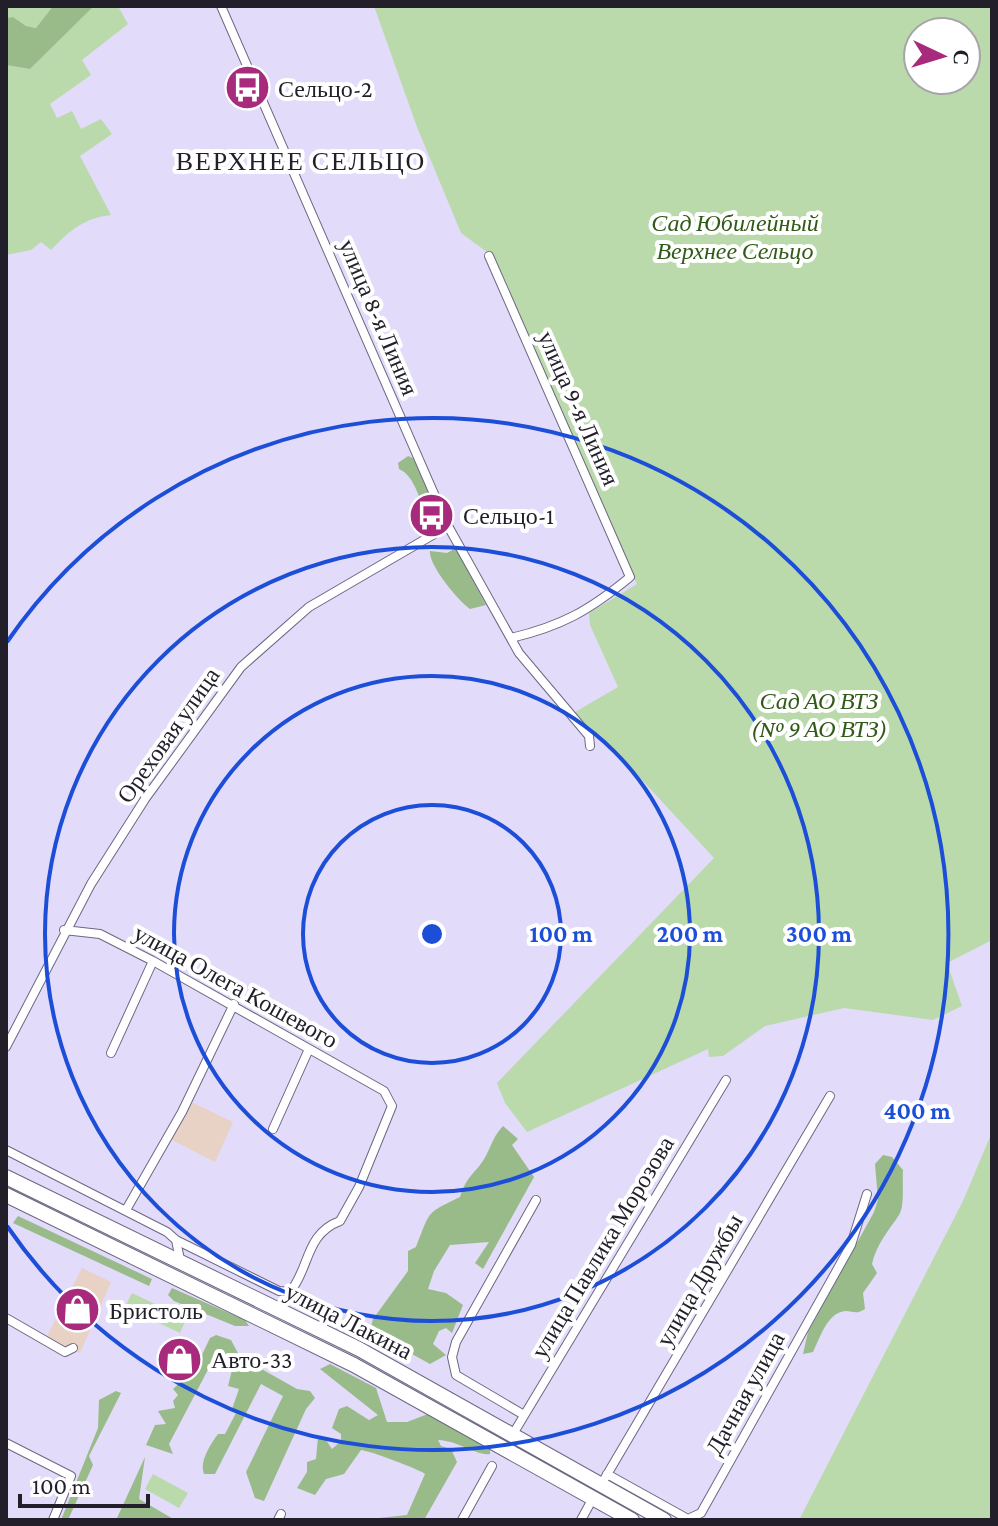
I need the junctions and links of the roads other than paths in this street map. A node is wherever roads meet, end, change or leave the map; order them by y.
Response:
1 (221, 6) edge
2 (489, 256) dead end
3 (448, 526) junction
4 (511, 638) junction
5 (590, 746) dead end
6 (64, 930) junction
7 (153, 961) junction
8 (234, 1004) junction
9 (6, 1047) edge
10 (309, 1049) junction
11 (111, 1053) dead end
12 (726, 1080) dead end
13 (830, 1096) dead end
14 (273, 1129) dead end
15 (6, 1150) edge
16 (6, 1177) edge
17 (867, 1194) dead end
18 (6, 1195) edge
19 (536, 1200) dead end
20 (126, 1210) junction
21 (176, 1240) junction
22 (180, 1260) junction
23 (6, 1318) edge
24 (73, 1348) dead end
25 (524, 1415) junction
26 (513, 1434) junction
27 (6, 1443) edge
28 (492, 1466) dead end
29 (604, 1479) junction
30 (593, 1498) junction
31 (53, 1520) edge
32 (462, 1520) edge
33 (581, 1520) edge
34 (632, 1520) edge
35 (664, 1520) edge

1 - 3 street, улица 8-я Линия
2 - 4 street, улица 9-я Линия
3 - 4 street, улица 8-я Линия
3 - 6 street, Ореховая улица
4 - 5 street, улица 8-я Линия
6 - 7 street, улица Олега Кошевого
6 - 9 street, Ореховая улица
7 - 8 street, улица Олега Кошевого
7 - 11 street
8 - 10 street, улица Олега Кошевого
8 - 20 street
10 - 14 street
10 - 21 street, улица Олега Кошевого
12 - 25 street, улица Павлика Морозова
13 - 29 street, улица Дружбы
15 - 20 street
16 - 22 highway, улица Лакина
17 - 29 street, Дачная улица
18 - 30 highway, улица Лакина
19 - 25 street
20 - 21 street
21 - 22 street
22 - 26 highway, улица Лакина
23 - 24 street
25 - 26 street, улица Павлика Морозова
26 - 29 highway, улица Лакина
27 - 31 street
28 - 32 street
29 - 35 highway, улица Лакина
30 - 33 street
30 - 34 highway, улица Лакина

